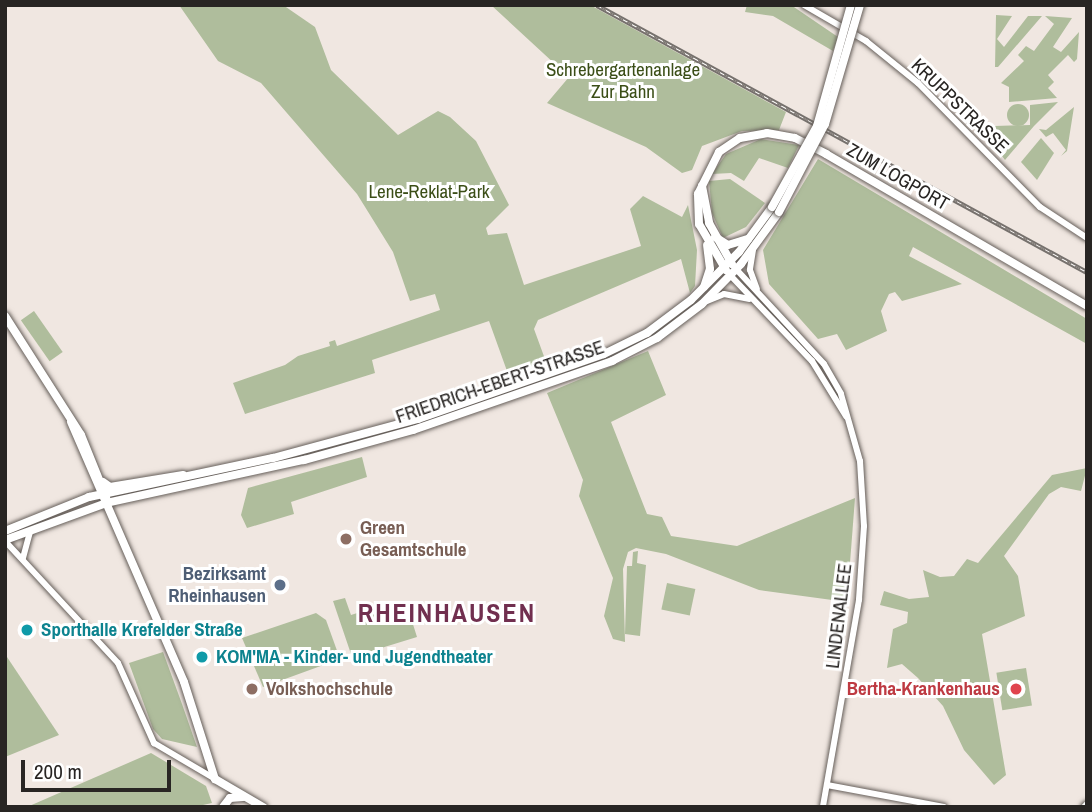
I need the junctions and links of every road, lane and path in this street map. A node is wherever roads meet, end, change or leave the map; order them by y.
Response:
1 (804, 5) edge
2 (851, 5) edge
3 (860, 5) edge
4 (775, 209) junction
5 (750, 238) junction
6 (1087, 238) edge
7 (710, 239) junction
8 (753, 250) junction
9 (730, 269) junction
10 (704, 287) junction
11 (760, 294) junction
12 (751, 299) junction
13 (702, 304) junction
14 (1087, 306) edge
15 (5, 316) edge
16 (71, 422) junction
17 (851, 427) junction
18 (186, 476) junction
19 (103, 482) junction
20 (105, 497) junction
21 (5, 531) edge
22 (30, 531) junction
23 (5, 541) edge
24 (23, 558) junction
25 (215, 779) junction
26 (827, 785) junction
27 (246, 797) junction
28 (223, 807) edge
29 (263, 807) edge
30 (823, 807) edge
31 (944, 807) edge

1 - 6 street, KRUPPSTRASSE
2 - 4 main road, FRIEDRICH-EBERT-STRASSE, bridge
3 - 4 main road, FRIEDRICH-EBERT-STRASSE, bridge
4 - 5 main road, FRIEDRICH-EBERT-STRASSE
4 - 8 main road, FRIEDRICH-EBERT-STRASSE
5 - 7 main road
5 - 9 main road, FRIEDRICH-EBERT-STRASSE
7 - 9 main road, ZUM LOGPORT
7 - 10 main road
7 - 14 main road, ZUM LOGPORT
8 - 9 main road, FRIEDRICH-EBERT-STRASSE
8 - 11 street
9 - 10 main road, FRIEDRICH-EBERT-STRASSE
9 - 11 street, LINDENALLEE
9 - 12 street, LINDENALLEE
9 - 13 main road, FRIEDRICH-EBERT-STRASSE
10 - 18 main road, FRIEDRICH-EBERT-STRASSE
11 - 17 street, LINDENALLEE
12 - 13 street
12 - 17 street, LINDENALLEE
13 - 20 main road, FRIEDRICH-EBERT-STRASSE
15 - 16 main road
16 - 19 main road
16 - 20 main road
17 - 26 street, LINDENALLEE
18 - 19 main road, FRIEDRICH-EBERT-STRASSE
18 - 20 main road, FRIEDRICH-EBERT-STRASSE
19 - 20 main road
20 - 21 main road, FRIEDRICH-EBERT-STRASSE
20 - 22 main road, FRIEDRICH-EBERT-STRASSE
20 - 25 main road
22 - 23 main road, FRIEDRICH-EBERT-STRASSE
22 - 24 street
23 - 24 street
24 - 25 street
25 - 27 main road
26 - 30 street, LINDENALLEE
26 - 31 street
27 - 28 main road
27 - 29 main road

